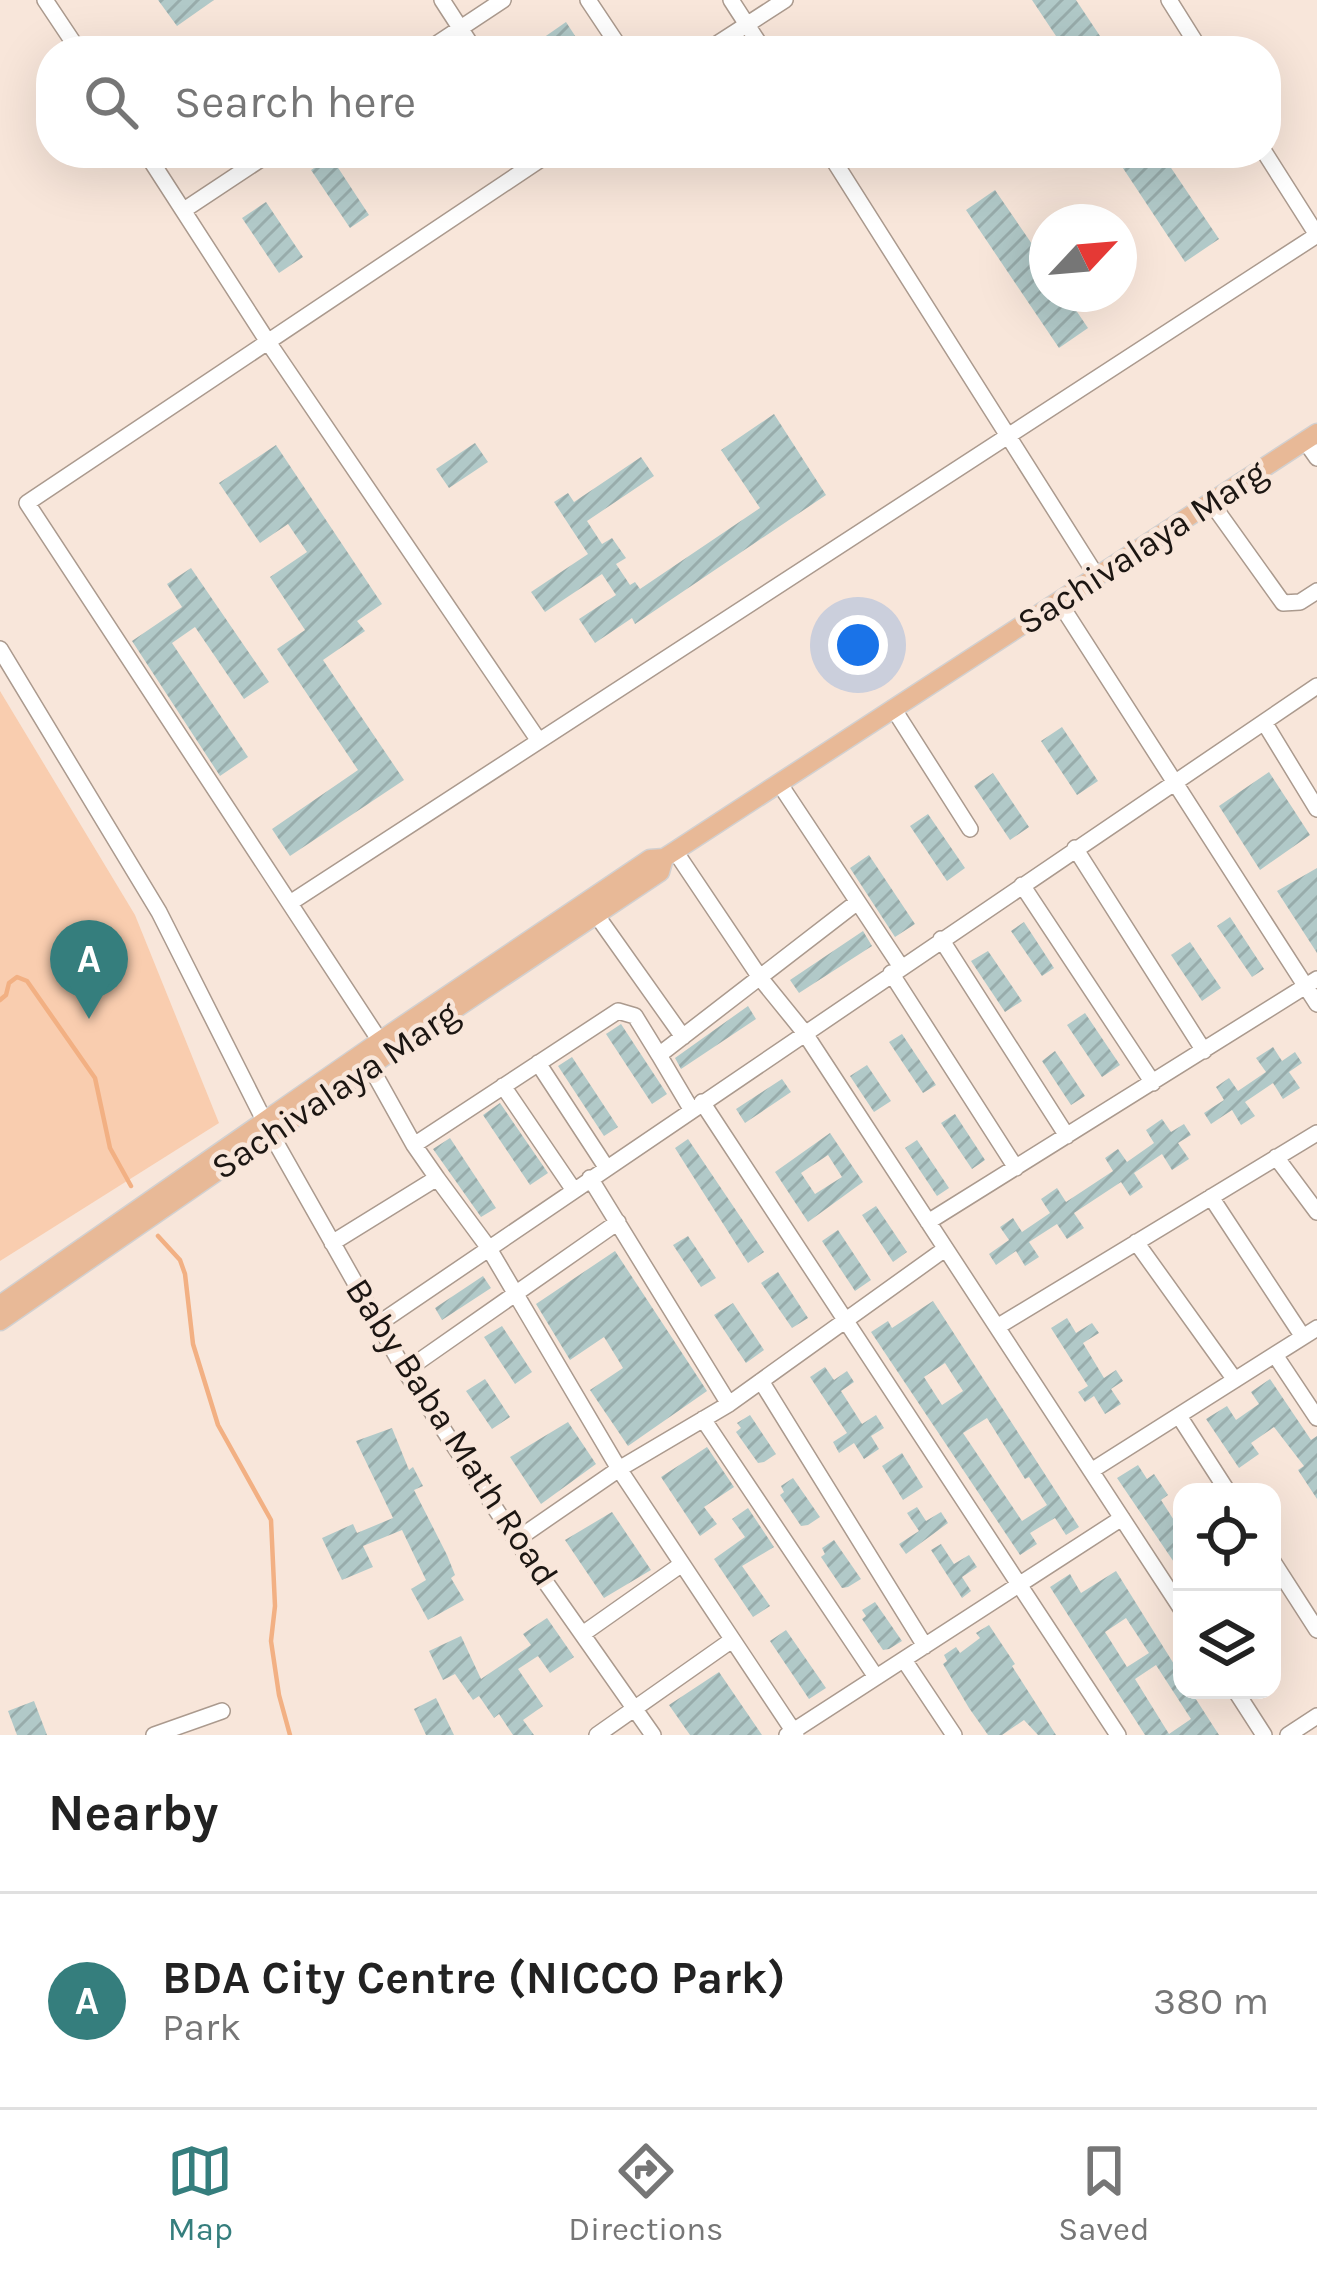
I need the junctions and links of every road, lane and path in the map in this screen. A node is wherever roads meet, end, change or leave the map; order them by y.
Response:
1 (45, 0) edge
2 (442, 0) edge
3 (503, 0) edge
4 (588, 0) edge
5 (730, 0) edge
6 (785, 0) edge
7 (1169, 0) edge
8 (747, 25) junction
9 (460, 28) junction
10 (69, 36) edge
11 (448, 36) edge
12 (466, 36) edge
13 (612, 36) edge
14 (730, 36) edge
15 (754, 36) edge
16 (1192, 36) edge
17 (156, 168) edge
18 (248, 168) edge
19 (525, 168) edge
20 (838, 168) edge
21 (1274, 168) edge
22 (184, 210) junction
23 (1317, 236) edge
24 (268, 342) junction
25 (1008, 436) junction
26 (1313, 444) edge
27 (1210, 501) junction
28 (1096, 575) junction
29 (1317, 591) edge
30 (1059, 602) junction
31 (0, 649) edge
32 (1317, 686) edge
33 (892, 708) junction
34 (1264, 722) junction
35 (539, 741) junction
36 (1176, 780) junction
37 (779, 783) junction
38 (1317, 809) edge
39 (970, 829) dead end
40 (1075, 848) junction
41 (670, 855) junction
42 (1022, 885) junction
43 (290, 903) junction
44 (856, 903) junction
45 (595, 913) junction
46 (941, 939) junction
47 (896, 970) junction
48 (761, 979) junction
49 (1312, 983) edge
50 (1317, 1004) edge
51 (804, 1032) junction
52 (683, 1037) junction
53 (380, 1041) junction
54 (1204, 1051) junction
55 (658, 1055) junction
56 (538, 1063) junction
57 (370, 1066) junction
58 (1153, 1083) junction
59 (503, 1086) junction
60 (696, 1105) junction
61 (267, 1127) junction
62 (1317, 1132) edge
63 (1067, 1136) junction
64 (414, 1145) junction
65 (1276, 1157) junction
66 (606, 1167) junction
67 (1016, 1168) junction
68 (437, 1178) junction
69 (590, 1178) junction
70 (573, 1190) junction
71 (1211, 1197) junction
72 (1317, 1212) edge
73 (618, 1222) junction
74 (928, 1222) junction
75 (1136, 1242) junction
76 (332, 1243) junction
77 (488, 1247) junction
78 (946, 1249) junction
79 (516, 1295) junction
80 (0, 1305) edge
81 (0, 1321) edge
82 (381, 1322) junction
83 (846, 1322) junction
84 (997, 1327) junction
85 (1310, 1332) edge
86 (1275, 1355) junction
87 (405, 1371) junction
88 (1235, 1380) junction
89 (761, 1382) junction
90 (729, 1404) junction
91 (1179, 1416) junction
92 (1317, 1418) edge
93 (703, 1419) junction
94 (620, 1469) junction
95 (1091, 1472) junction
96 (1222, 1483) edge
97 (1122, 1518) junction
98 (516, 1540) junction
99 (682, 1564) junction
100 (1281, 1574) edge
101 (1020, 1584) junction
102 (1173, 1596) edge
103 (1317, 1630) edge
104 (584, 1633) junction
105 (732, 1640) junction
106 (925, 1646) junction
107 (904, 1660) junction
108 (876, 1677) junction
109 (1241, 1699) edge
110 (633, 1707) junction
111 (222, 1711) dead end
112 (1317, 1716) edge
113 (792, 1734) edge
114 (154, 1735) edge
115 (597, 1735) edge
116 (653, 1735) edge
117 (954, 1735) edge
118 (1118, 1735) edge
119 (1264, 1735) edge
120 (1288, 1735) edge

1 - 10 street
2 - 9 street
3 - 9 street
4 - 13 street
5 - 8 street
6 - 8 street
7 - 16 street
8 - 14 street
8 - 15 street
9 - 11 street
9 - 12 street
17 - 22 street
18 - 22 street
19 - 24 street
20 - 25 street
21 - 23 street
22 - 24 street
23 - 25 street
24 - 35 street
24 - 43 street
25 - 28 street
25 - 35 street
26 - 27 main road, Sachivalaya Marg
27 - 28 main road, Sachivalaya Marg
27 - 29 street
28 - 30 main road, Sachivalaya Marg
30 - 33 main road, Sachivalaya Marg
30 - 36 street
31 - 61 street, Baby Baba Math Road
32 - 34 street
33 - 37 main road, Sachivalaya Marg
33 - 39 street
34 - 36 street
34 - 38 street
35 - 43 street
36 - 40 street
36 - 49 street
37 - 41 main road, Sachivalaya Marg
37 - 44 street
40 - 42 street
40 - 54 street
41 - 45 main road, Sachivalaya Marg
41 - 48 street
41 - 53 main road, Sachivalaya Marg
42 - 46 street
42 - 58 street
43 - 53 street
44 - 47 street
44 - 48 street
45 - 52 street
45 - 57 main road, Sachivalaya Marg
46 - 47 street
46 - 63 street
47 - 51 street
47 - 67 street
48 - 51 street
48 - 52 street
49 - 50 street
49 - 54 street
51 - 60 street
51 - 74 street
52 - 55 street
53 - 61 main road, Sachivalaya Marg
54 - 58 street
55 - 56 street
55 - 60 street
56 - 59 street
56 - 66 street
57 - 61 main road, Sachivalaya Marg
57 - 64 street
58 - 63 street
59 - 64 street
59 - 70 street
60 - 66 street
60 - 83 street
61 - 76 street, Baby Baba Math Road
61 - 80 main road, Sachivalaya Marg
61 - 81 main road, Sachivalaya Marg
62 - 65 street
63 - 67 street
64 - 68 street
65 - 71 street
65 - 72 street
66 - 69 street
67 - 74 street
68 - 76 street
68 - 77 street
69 - 70 street
69 - 73 street
70 - 77 street
71 - 75 street
71 - 85 street
73 - 79 street
73 - 90 street
74 - 78 street
75 - 84 street
75 - 88 street
76 - 82 street, Baby Baba Math Road
77 - 79 street
77 - 82 street
78 - 83 street
78 - 84 street
79 - 87 street
79 - 94 street
82 - 87 street, Baby Baba Math Road
83 - 89 street
83 - 101 street
84 - 95 street
85 - 86 street
86 - 88 street
86 - 92 street
87 - 98 street, Baby Baba Math Road
88 - 91 street
89 - 90 street
89 - 106 street
90 - 93 street
91 - 95 street
91 - 96 street
93 - 94 street
93 - 108 street
94 - 98 street
94 - 99 street
95 - 97 street
97 - 101 street
97 - 102 street
98 - 104 street, Baby Baba Math Road
99 - 104 street
99 - 105 street
100 - 103 street
101 - 106 street
101 - 118 street
104 - 110 street, Baby Baba Math Road
105 - 110 street
105 - 113 street
106 - 107 street
107 - 108 street
107 - 117 street
108 - 113 street
109 - 119 street
110 - 115 street
110 - 116 street, Baby Baba Math Road
111 - 114 street
112 - 120 street

